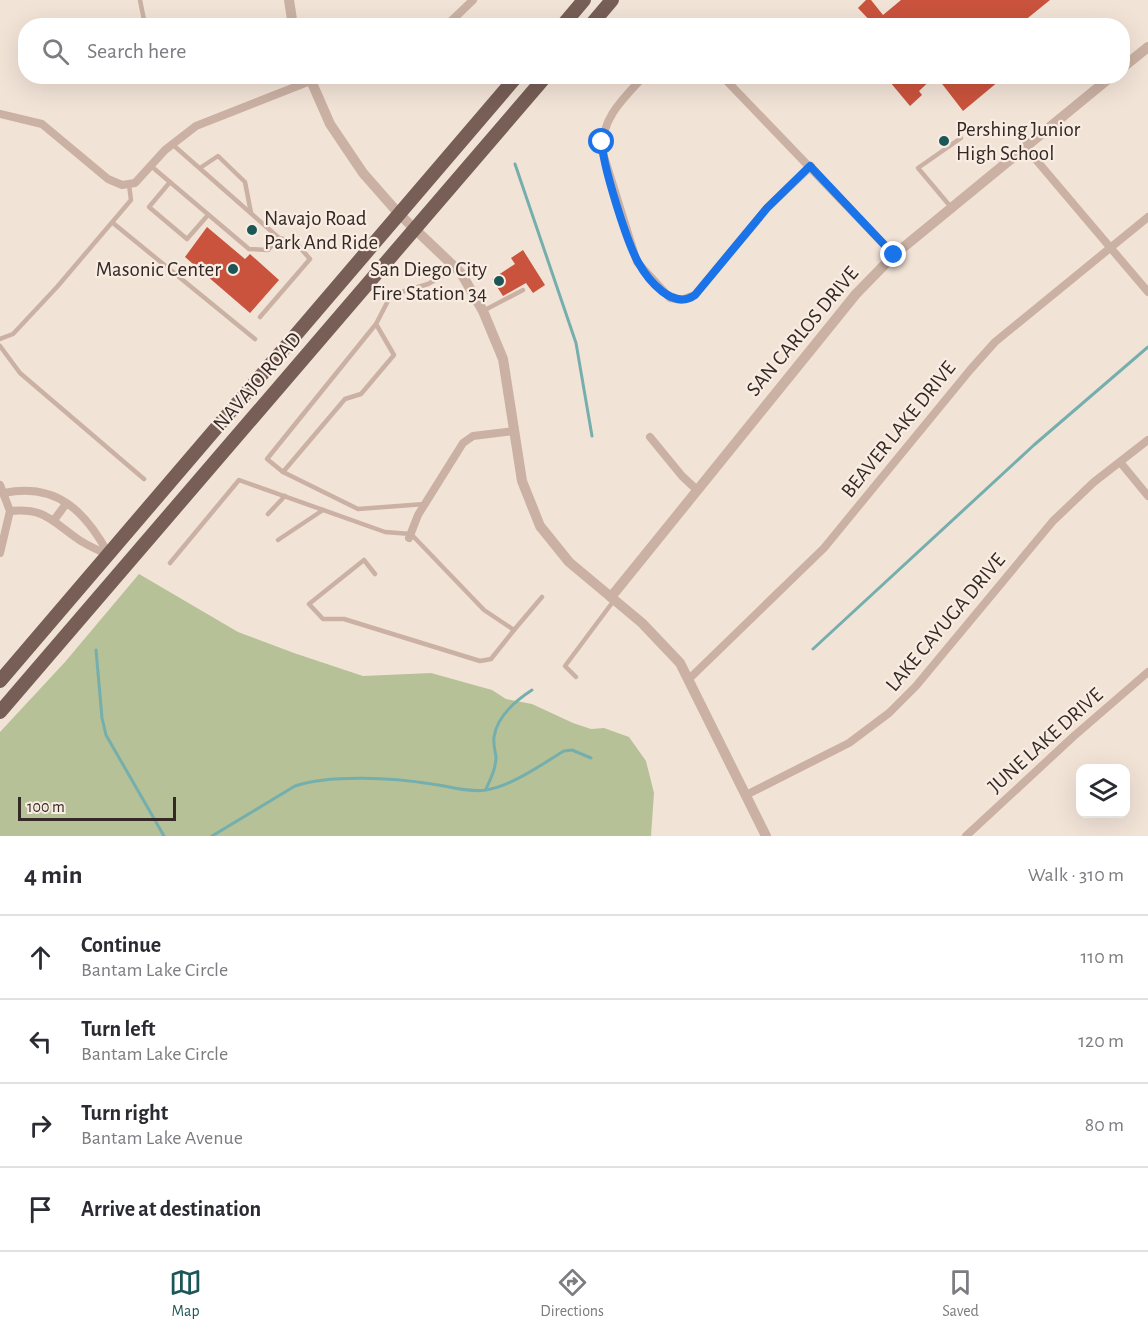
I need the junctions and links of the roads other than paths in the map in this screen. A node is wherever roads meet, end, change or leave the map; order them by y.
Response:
1 (140, 0) edge
2 (289, 0) edge
3 (473, 0) edge
4 (584, 0) edge
5 (612, 0) edge
6 (144, 18) edge
7 (292, 18) edge
8 (454, 18) edge
9 (569, 18) edge
10 (597, 18) edge
11 (1148, 47) edge
12 (1130, 62) edge
13 (298, 84) edge
14 (312, 84) edge
15 (510, 84) edge
16 (539, 84) edge
17 (637, 84) edge
18 (730, 84) edge
19 (1102, 84) edge
20 (0, 114) edge
21 (961, 138) dead end
22 (172, 144) junction
23 (1026, 148) junction
24 (151, 166) junction
25 (810, 166) junction
26 (200, 168) junction
27 (170, 182) junction
28 (129, 185) junction
29 (952, 208) junction
30 (250, 213) junction
31 (208, 214) junction
32 (399, 214) junction
33 (1148, 217) edge
34 (113, 223) junction
35 (415, 228) junction
36 (279, 238) junction
37 (1110, 248) junction
38 (894, 255) junction
39 (456, 268) junction
40 (523, 290) dead end
41 (1148, 292) edge
42 (483, 311) junction
43 (260, 317) dead end
44 (376, 324) junction
45 (0, 339) edge
46 (255, 339) dead end
47 (0, 346) edge
48 (515, 431) junction
49 (650, 437) dead end
50 (1148, 440) edge
51 (1120, 462) junction
52 (283, 472) junction
53 (144, 479) dead end
54 (2, 489) edge
55 (697, 490) junction
56 (285, 496) junction
57 (1148, 496) edge
58 (66, 504) junction
59 (425, 504) junction
60 (323, 510) junction
61 (10, 511) junction
62 (268, 514) dead end
63 (54, 520) junction
64 (410, 536) junction
65 (278, 540) dead end
66 (0, 553) edge
67 (109, 555) junction
68 (170, 563) dead end
69 (375, 574) dead end
70 (542, 597) dead end
71 (613, 598) junction
72 (514, 630) junction
73 (1148, 672) edge
74 (576, 676) dead end
75 (689, 679) junction
76 (0, 681) edge
77 (0, 712) edge
78 (746, 795) junction
79 (766, 836) edge
80 (966, 836) edge

1 - 6 lane
2 - 7 street
3 - 8 street
4 - 9 main road
5 - 10 main road
11 - 12 street
13 - 22 street
14 - 32 street
15 - 32 main road, NAVAJO ROAD
16 - 35 main road, NAVAJO ROAD
17 - 25 street
18 - 25 street
19 - 23 street, SAN CARLOS DRIVE
20 - 28 street
21 - 29 lane
22 - 24 street
22 - 26 lane
23 - 29 street, SAN CARLOS DRIVE
23 - 37 street
24 - 27 lane
24 - 28 street
25 - 38 street
26 - 30 lane
26 - 30 lane
27 - 31 lane
27 - 31 lane
28 - 34 lane
29 - 38 street, SAN CARLOS DRIVE
30 - 36 lane
31 - 36 lane
32 - 35 street
32 - 67 main road, NAVAJO ROAD
33 - 37 street, BEAVER LAKE DRIVE
34 - 45 lane
34 - 46 lane
35 - 39 street
35 - 77 main road, NAVAJO ROAD
36 - 43 lane
37 - 41 street
37 - 75 street, BEAVER LAKE DRIVE
38 - 55 street, SAN CARLOS DRIVE
39 - 42 street
39 - 44 lane
40 - 42 lane
42 - 48 street
44 - 52 lane
44 - 52 lane
47 - 53 lane
48 - 59 street
48 - 71 street
49 - 55 street
50 - 51 street, LAKE CAYUGA DRIVE
51 - 57 street
51 - 78 street, LAKE CAYUGA DRIVE
52 - 59 lane
54 - 58 street
54 - 61 street
55 - 71 street, SAN CARLOS DRIVE
56 - 60 lane
56 - 62 lane
56 - 68 lane
58 - 63 street
58 - 67 street
59 - 64 street
60 - 64 lane
60 - 65 lane
61 - 63 street
61 - 66 street
63 - 67 street
64 - 72 lane
67 - 76 main road, NAVAJO ROAD
67 - 77 main road
69 - 72 lane
70 - 72 lane
71 - 74 lane
71 - 75 street
73 - 80 street, JUNE LAKE DRIVE
75 - 78 street
78 - 79 street

